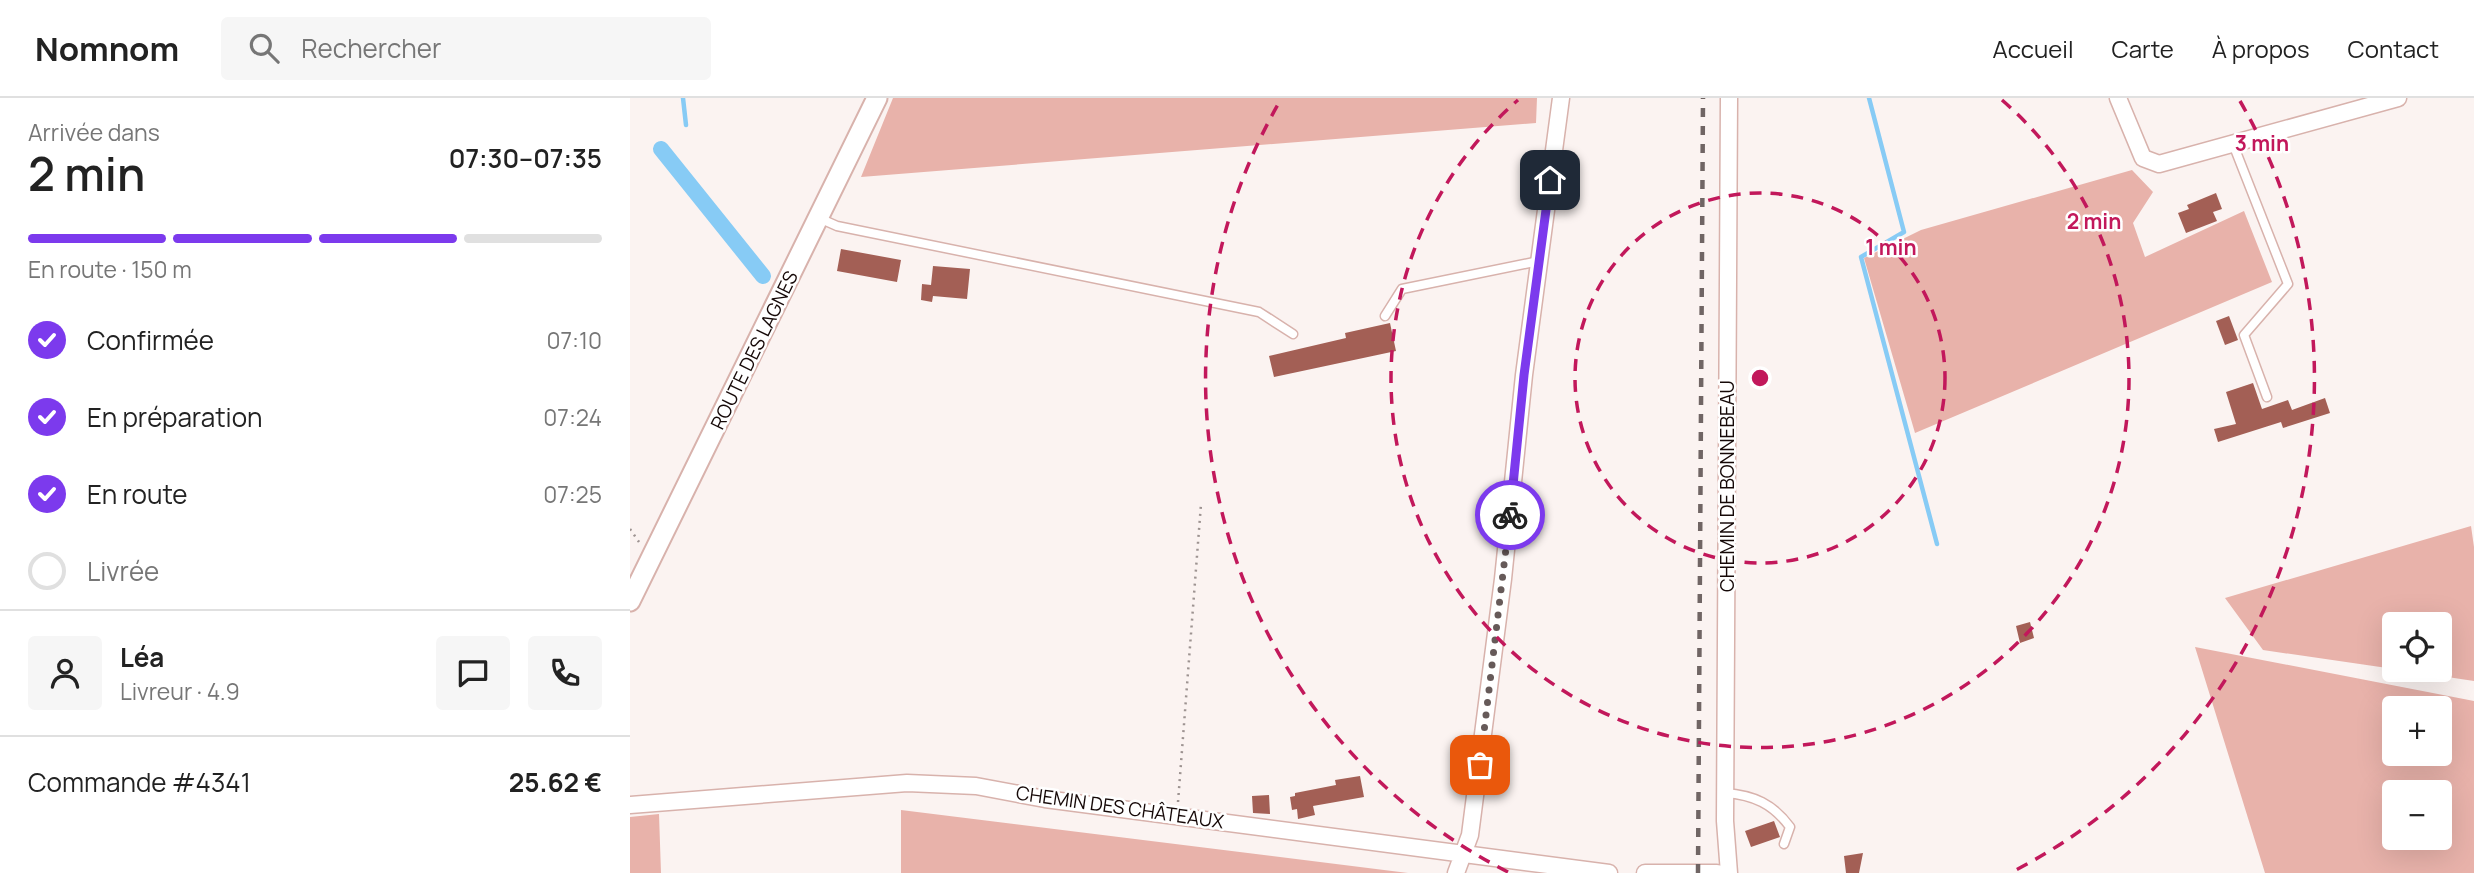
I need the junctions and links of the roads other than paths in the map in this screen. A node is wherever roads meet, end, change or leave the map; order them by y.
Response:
1 (877, 98) edge
2 (1561, 98) edge
3 (1728, 98) edge
4 (2118, 98) edge
5 (2398, 98) edge
6 (2232, 142) junction
7 (818, 218) junction
8 (1539, 261) junction
9 (1385, 316) dead end
10 (1293, 334) dead end
11 (2267, 397) dead end
12 (630, 601) edge
13 (1725, 793) junction
14 (630, 805) edge
15 (1784, 844) dead end
16 (1464, 854) junction
17 (1456, 873) edge
18 (1609, 873) edge
19 (1646, 873) edge
20 (1717, 873) edge
21 (1728, 873) edge

1 - 7 street, ROUTE DES LAGNES
2 - 8 street
3 - 13 street, CHEMIN DE BONNEBEAU
4 - 6 street
5 - 6 street
6 - 11 lane
7 - 10 lane
7 - 12 street, ROUTE DES LAGNES
8 - 9 lane
8 - 16 street
13 - 15 lane
13 - 21 street, CHEMIN DE BONNEBEAU
14 - 16 street, CHEMIN DES CHÂTEAUX
16 - 17 street
16 - 18 street, CHEMIN DES CHÂTEAUX
19 - 20 street

